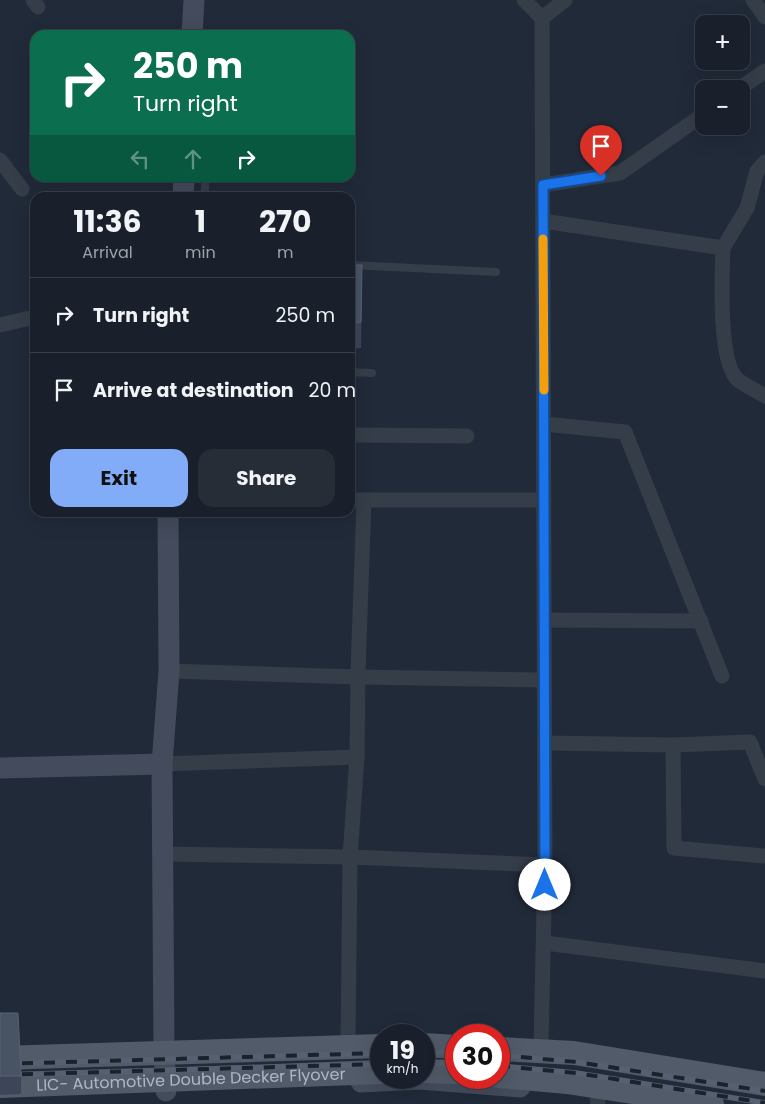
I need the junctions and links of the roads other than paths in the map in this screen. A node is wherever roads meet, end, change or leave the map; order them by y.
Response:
1 (194, 0) edge
2 (524, 0) edge
3 (565, 0) edge
4 (753, 0) edge
5 (765, 17) edge
6 (542, 18) junction
7 (192, 30) edge
8 (765, 71) edge
9 (750, 81) edge
10 (695, 120) edge
11 (0, 160) edge
12 (765, 162) edge
13 (543, 185) junction
14 (22, 189) dead end
15 (543, 221) junction
16 (723, 248) junction
17 (355, 266) edge
18 (496, 272) dead end
19 (30, 318) edge
20 (0, 325) edge
21 (355, 372) edge
22 (372, 373) dead end
23 (765, 396) edge
24 (544, 424) junction
25 (355, 435) edge
26 (466, 436) dead end
27 (357, 500) edge
28 (544, 500) junction
29 (168, 517) edge
30 (544, 620) junction
31 (701, 621) junction
32 (169, 671) junction
33 (722, 676) dead end
34 (358, 677) junction
35 (544, 680) junction
36 (545, 743) junction
37 (673, 745) junction
38 (357, 757) junction
39 (162, 764) junction
40 (0, 768) edge
41 (765, 779) edge
42 (164, 854) junction
43 (765, 856) edge
44 (350, 858) junction
45 (545, 865) junction
46 (545, 943) junction
47 (765, 971) edge
48 (370, 1039) edge
49 (348, 1040) junction
50 (510, 1043) edge
51 (541, 1044) junction
52 (164, 1045) junction
53 (370, 1046) edge
54 (0, 1049) edge
55 (510, 1050) edge
56 (0, 1058) edge
57 (370, 1072) edge
58 (765, 1076) edge
59 (510, 1077) edge
60 (765, 1084) edge
61 (0, 1086) edge
62 (166, 1091) junction
63 (0, 1097) edge
64 (598, 1100) edge
65 (656, 1104) edge
66 (712, 1104) edge

1 - 7 main road
2 - 6 street
3 - 6 street
4 - 5 street
6 - 13 street
8 - 9 street
10 - 13 street
11 - 14 street
12 - 16 street
13 - 15 street
15 - 16 street
15 - 24 street
16 - 23 street
17 - 18 lane
19 - 20 street
21 - 22 lane
24 - 28 street
24 - 31 street
25 - 26 street
27 - 28 street
27 - 34 street
28 - 30 street
29 - 32 main road
30 - 31 street
30 - 35 street
31 - 33 street
32 - 34 street
32 - 39 main road
34 - 35 street
34 - 38 street
35 - 36 street
36 - 37 street
36 - 45 street
37 - 41 street
37 - 43 street
38 - 39 street
38 - 44 street
39 - 40 main road
39 - 42 main road
42 - 44 street
42 - 52 main road
44 - 45 street
44 - 49 street
45 - 46 street
46 - 47 street
46 - 51 street
48 - 49 main road
49 - 52 main road
50 - 51 main road
51 - 58 main road
52 - 54 main road
52 - 62 main road
53 - 56 main road, LIC- Automotive Double Decker Flyover
55 - 60 main road
57 - 61 main road, LIC- Automotive Double Decker Flyover
59 - 66 main road
62 - 63 main road
62 - 64 main road
64 - 65 main road

